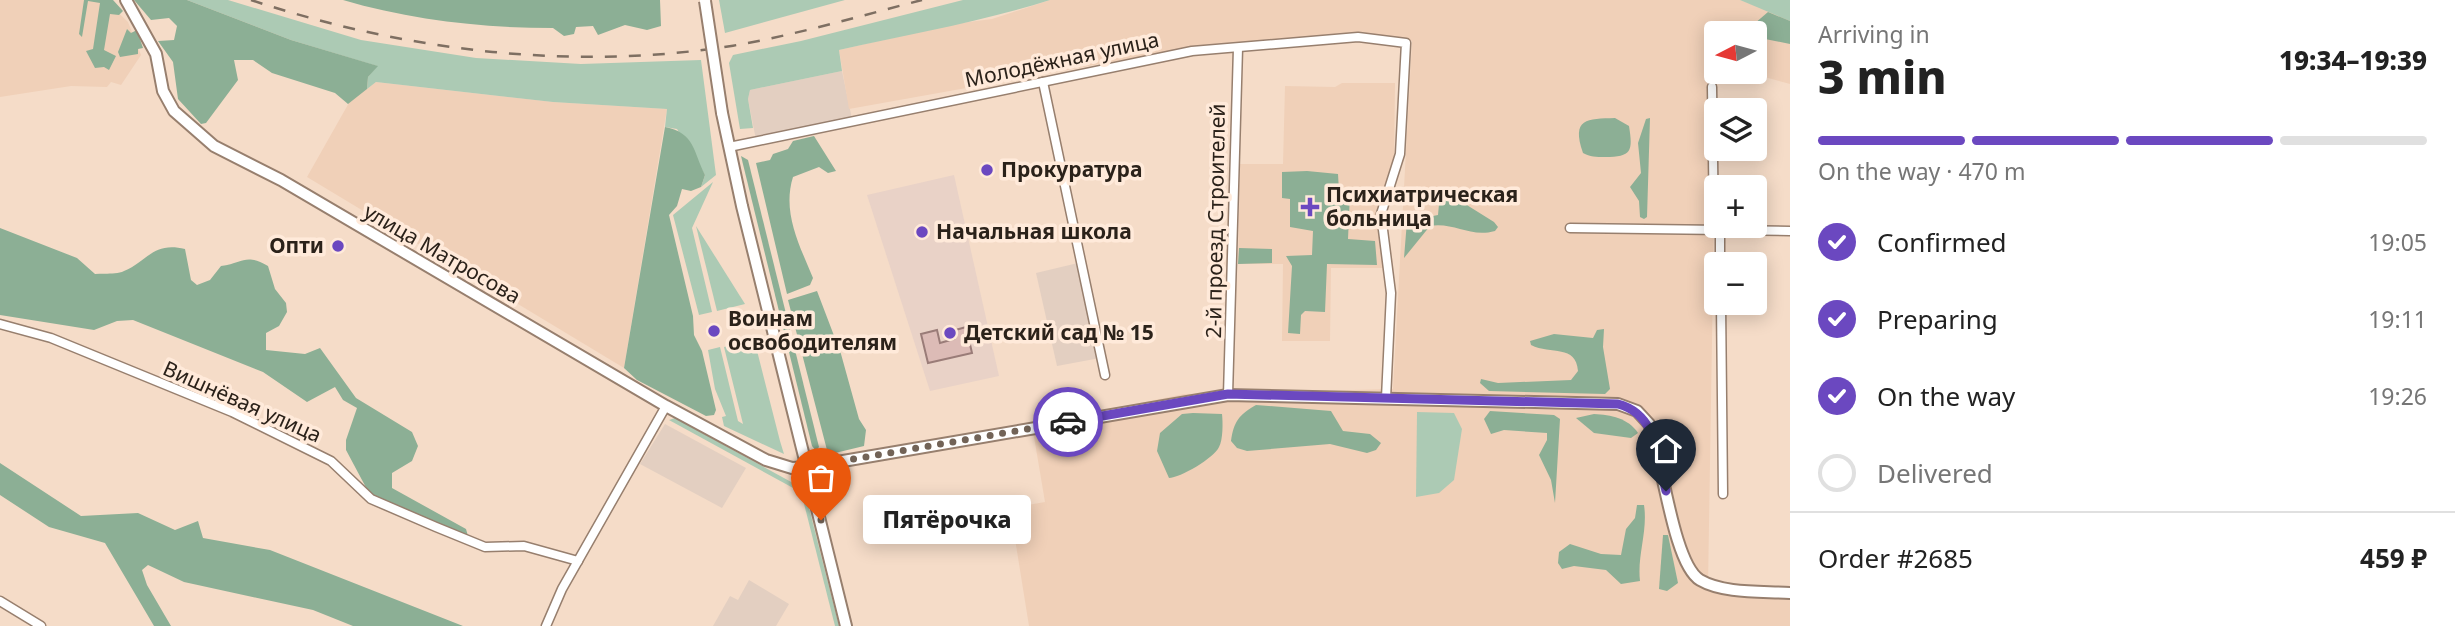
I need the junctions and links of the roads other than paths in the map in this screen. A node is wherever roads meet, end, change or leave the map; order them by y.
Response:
1 (126, 0) edge
2 (705, 0) edge
3 (1238, 48) junction
4 (1043, 82) junction
5 (1712, 87) dead end
6 (729, 147) junction
7 (1715, 175) edge
8 (1570, 228) dead end
9 (1704, 228) edge
10 (1767, 230) edge
11 (1790, 231) edge
12 (1721, 315) edge
13 (0, 324) edge
14 (1105, 374) dead end
15 (1228, 394) junction
16 (1386, 398) junction
17 (666, 406) junction
18 (808, 467) junction
19 (1723, 494) dead end
20 (578, 561) junction
21 (1790, 593) edge
22 (0, 601) edge
23 (41, 626) edge
24 (546, 626) edge
25 (846, 626) edge

1 - 17 main road, улица Матросова
2 - 6 main road, bridge
3 - 4 street, Молодёжная улица
3 - 15 street, 2-й проезд Строителей
3 - 16 street, Молодёжная улица
4 - 6 street, Молодёжная улица
4 - 14 street
5 - 7 street
6 - 18 main road
8 - 9 street
10 - 11 street
12 - 19 street
13 - 20 street, Вишнёвая улица
15 - 16 main road, улица Матросова
15 - 18 main road, улица Матросова
16 - 21 main road, улица Матросова
17 - 18 main road, улица Матросова
17 - 20 street
18 - 25 main road
20 - 24 street
22 - 23 street

